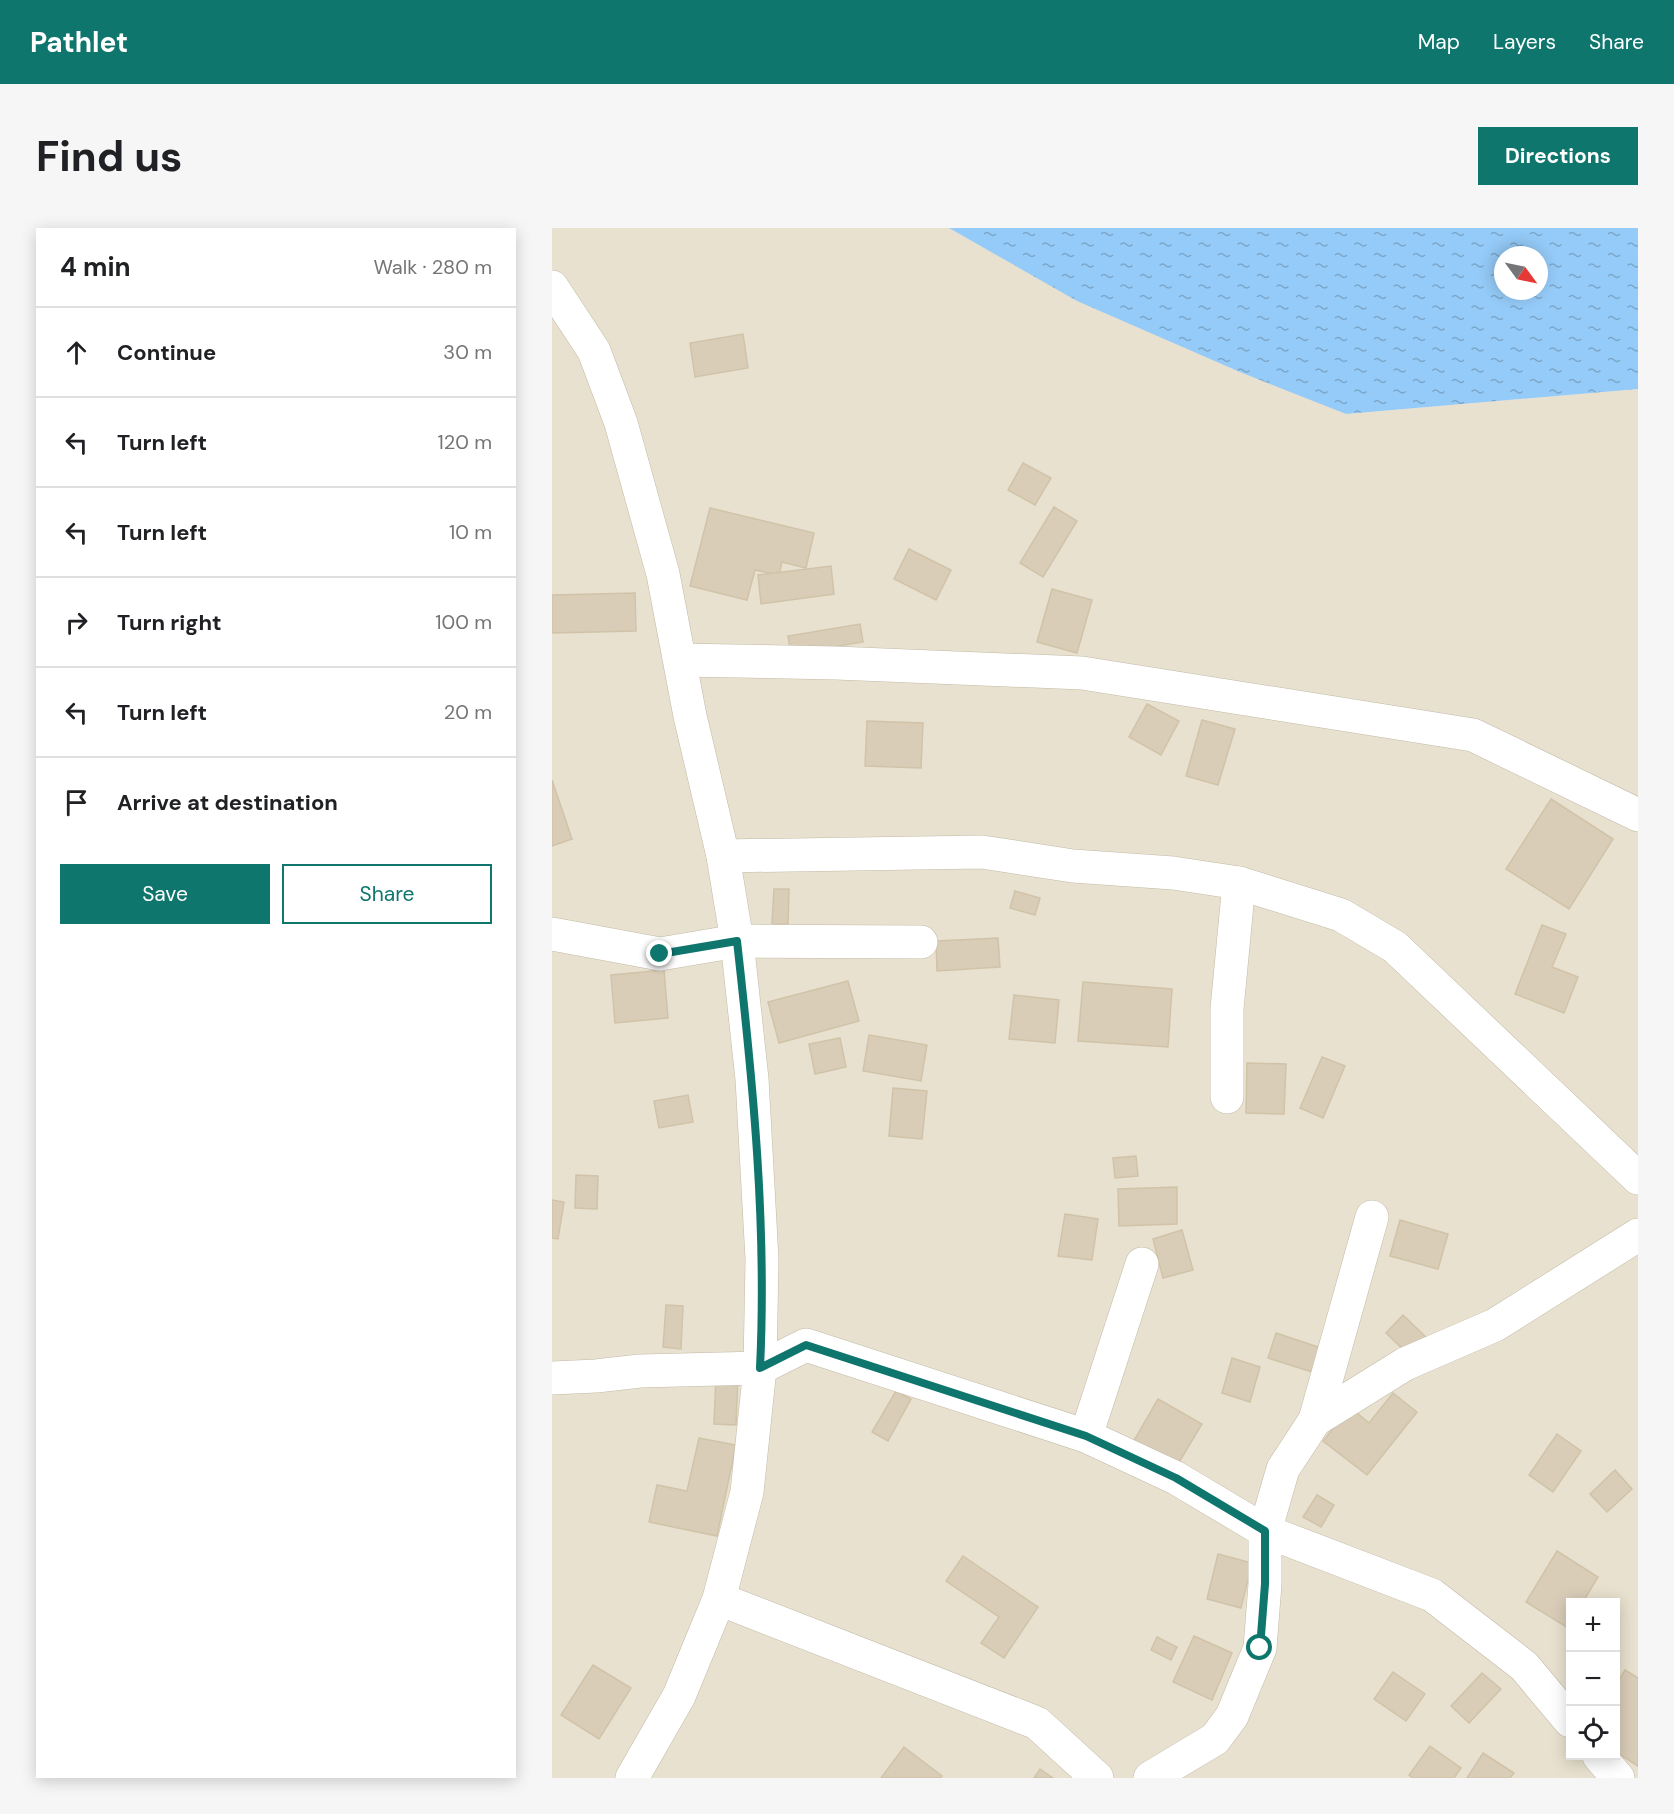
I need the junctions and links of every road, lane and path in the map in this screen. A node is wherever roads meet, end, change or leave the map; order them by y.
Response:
1 (552, 287) edge
2 (680, 660) junction
3 (1638, 815) edge
4 (723, 856) junction
5 (1239, 883) junction
6 (552, 934) edge
7 (737, 941) junction
8 (921, 942) dead end
9 (1227, 1097) dead end
10 (1638, 1178) edge
11 (1372, 1217) dead end
12 (1636, 1239) edge
13 (1142, 1264) dead end
14 (760, 1368) junction
15 (552, 1378) edge
16 (1315, 1420) junction
17 (1086, 1436) junction
18 (1265, 1531) junction
19 (719, 1599) junction
20 (1566, 1716) edge
21 (1603, 1760) edge
22 (632, 1778) edge
23 (1097, 1778) edge
24 (1150, 1778) edge
25 (1618, 1778) edge

1 - 2 street
2 - 3 street
2 - 4 street
4 - 5 street
4 - 7 street
5 - 9 street
5 - 10 street
6 - 7 street
7 - 8 street
7 - 14 street
11 - 16 street
12 - 16 street
13 - 17 street
14 - 15 street
14 - 17 street
14 - 19 street
16 - 18 street
17 - 18 street
18 - 20 street
18 - 24 street
19 - 22 street
19 - 23 street
21 - 25 street

